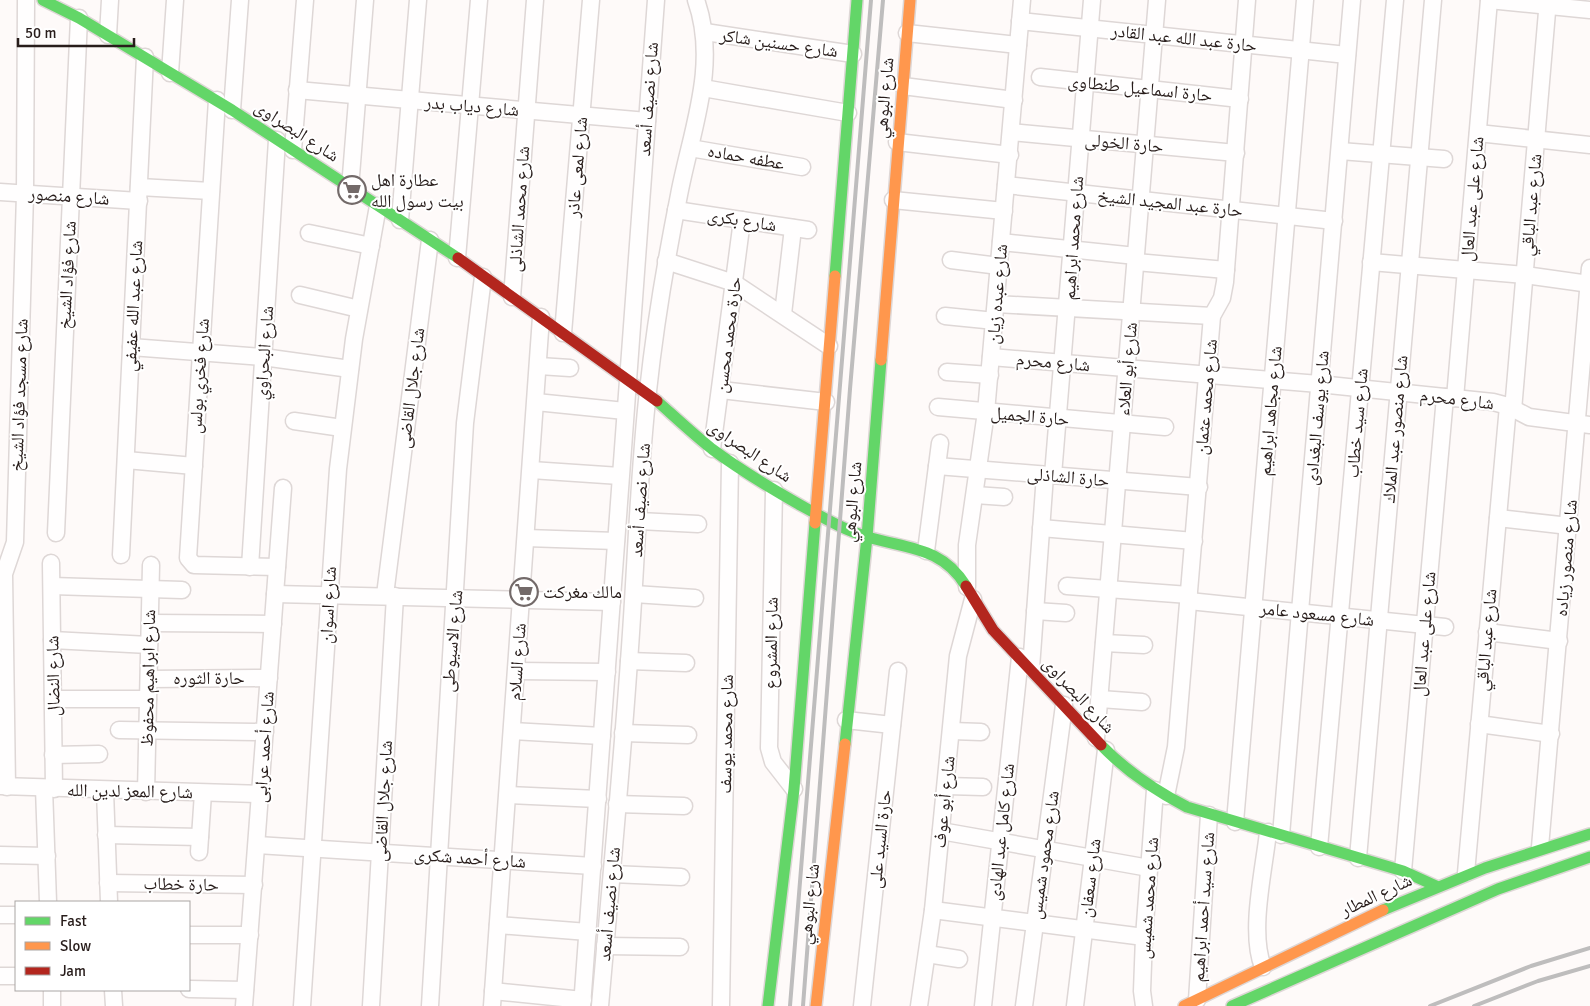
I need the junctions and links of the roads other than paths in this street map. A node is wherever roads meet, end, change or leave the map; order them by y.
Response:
1 (26, 0) edge
2 (45, 0) edge
3 (110, 0) edge
4 (175, 0) edge
5 (240, 0) edge
6 (304, 0) edge
7 (365, 0) edge
8 (418, 0) edge
9 (480, 0) edge
10 (535, 0) edge
11 (591, 0) edge
12 (656, 0) edge
13 (696, 0) edge
14 (857, 0) edge
15 (910, 0) edge
16 (1022, 0) edge
17 (1092, 0) edge
18 (1157, 0) edge
19 (1248, 0) edge
20 (1305, 0) edge
21 (1352, 0) edge
22 (1395, 0) edge
23 (1433, 0) edge
24 (1489, 0) edge
25 (1548, 2) edge
26 (1590, 10) edge
27 (79, 18) junction
28 (1020, 21) junction
29 (1090, 28) junction
30 (705, 32) junction
31 (907, 33) junction
32 (108, 35) junction
33 (1154, 35) junction
34 (1245, 44) junction
35 (1018, 45) junction
36 (1300, 50) junction
37 (853, 54) junction
38 (1347, 55) junction
39 (145, 57) junction
40 (170, 73) junction
41 (1040, 77) dead end
42 (1085, 82) junction
43 (902, 86) junction
44 (702, 88) junction
45 (1150, 89) junction
46 (297, 90) junction
47 (358, 95) junction
48 (1240, 99) junction
49 (216, 100) junction
50 (410, 100) junction
51 (1014, 100) junction
52 (471, 105) junction
53 (232, 110) junction
54 (527, 110) junction
55 (848, 113) junction
56 (581, 115) junction
57 (647, 121) junction
58 (1012, 132) junction
59 (1478, 133) junction
60 (1080, 138) junction
61 (277, 140) junction
62 (1536, 140) junction
63 (898, 142) junction
64 (1145, 145) junction
65 (1590, 145) edge
66 (690, 148) junction
67 (292, 150) junction
68 (1340, 151) junction
69 (1236, 153) junction
70 (1010, 155) junction
71 (1381, 155) junction
72 (1419, 158) junction
73 (1444, 159) dead end
74 (802, 167) dead end
75 (1006, 185) junction
76 (350, 188) junction
77 (211, 191) junction
78 (0, 192) edge
79 (1076, 193) junction
80 (26, 194) junction
81 (139, 194) junction
82 (71, 196) junction
83 (893, 200) junction
84 (1140, 200) junction
85 (378, 206) junction
86 (676, 210) junction
87 (1004, 210) junction
88 (1232, 210) junction
89 (1286, 216) junction
90 (400, 220) junction
91 (742, 220) junction
92 (1334, 221) junction
93 (309, 233) dead end
94 (430, 240) junction
95 (1001, 242) junction
96 (371, 246) junction
97 (1072, 249) junction
98 (456, 258) junction
99 (1136, 259) junction
100 (952, 260) dead end
101 (666, 261) junction
102 (1372, 262) junction
103 (1410, 265) junction
104 (999, 266) junction
105 (1226, 270) junction
106 (1466, 270) junction
107 (1525, 275) junction
108 (483, 277) junction
109 (1590, 279) edge
110 (734, 283) junction
111 (300, 295) dead end
112 (512, 298) junction
113 (996, 304) junction
114 (1067, 308) junction
115 (359, 309) junction
116 (1132, 312) junction
117 (783, 314) junction
118 (945, 316) dead end
119 (1212, 316) junction
120 (540, 317) junction
121 (994, 321) junction
122 (563, 333) junction
123 (829, 346) junction
124 (131, 347) junction
125 (201, 352) junction
126 (263, 357) junction
127 (991, 357) junction
128 (1063, 363) junction
129 (539, 366) junction
130 (350, 368) junction
131 (570, 368) dead end
132 (1127, 368) junction
133 (947, 372) dead end
134 (990, 375) junction
135 (1208, 375) junction
136 (627, 378) junction
137 (1272, 381) junction
138 (1319, 384) junction
139 (1360, 389) junction
140 (720, 390) junction
141 (1399, 392) junction
142 (648, 393) junction
143 (1450, 398) junction
144 (536, 402) junction
145 (826, 402) junction
146 (938, 407) dead end
147 (1510, 408) junction
148 (624, 411) junction
149 (986, 412) junction
150 (1058, 418) junction
151 (294, 421) dead end
152 (1123, 424) junction
153 (1584, 425) edge
154 (342, 428) junction
155 (1166, 428) dead end
156 (940, 443) dead end
157 (712, 449) junction
158 (126, 460) junction
159 (730, 463) junction
160 (194, 466) junction
161 (937, 466) junction
162 (978, 469) junction
163 (531, 470) junction
164 (1049, 475) junction
165 (620, 476) junction
166 (1118, 481) junction
167 (1199, 487) junction
168 (283, 488) dead end
169 (774, 490) junction
170 (975, 495) junction
171 (1004, 497) dead end
172 (816, 516) junction
173 (1498, 518) junction
174 (639, 521) junction
175 (698, 524) dead end
176 (1568, 526) junction
177 (1041, 528) junction
178 (56, 533) dead end
179 (1113, 534) junction
180 (867, 537) junction
181 (526, 538) junction
182 (616, 541) junction
183 (1194, 541) junction
184 (926, 551) junction
185 (121, 555) dead end
186 (51, 564) dead end
187 (151, 565) dead end
188 (250, 567) junction
189 (277, 567) junction
190 (52, 586) junction
191 (1067, 586) dead end
192 (150, 589) junction
193 (182, 590) dead end
194 (1108, 590) junction
195 (970, 593) junction
196 (275, 594) junction
197 (329, 594) junction
198 (634, 594) junction
199 (390, 596) junction
200 (455, 597) junction
201 (522, 598) junction
202 (695, 598) dead end
203 (1189, 598) junction
204 (612, 602) junction
205 (1253, 608) junction
206 (1035, 611) junction
207 (1300, 612) junction
208 (1066, 613) dead end
209 (1340, 616) junction
210 (1378, 620) junction
211 (150, 623) junction
212 (273, 624) junction
213 (1425, 625) junction
214 (1445, 627) dead end
215 (1487, 632) junction
216 (52, 640) junction
217 (1559, 641) junction
218 (1104, 643) junction
219 (149, 645) junction
220 (1144, 645) dead end
221 (629, 661) junction
222 (686, 663) dead end
223 (1025, 663) junction
224 (517, 670) junction
225 (898, 671) dead end
226 (607, 672) junction
227 (269, 678) junction
228 (148, 679) junction
229 (1100, 698) junction
230 (53, 699) junction
231 (148, 699) junction
232 (1142, 702) dead end
233 (1064, 705) junction
234 (846, 720) junction
235 (1479, 724) junction
236 (892, 725) junction
237 (119, 730) dead end
238 (148, 731) junction
239 (512, 731) junction
240 (952, 731) junction
241 (265, 732) junction
242 (981, 732) dead end
243 (623, 733) junction
244 (1551, 734) junction
245 (688, 735) dead end
246 (602, 736) junction
247 (1101, 744) junction
248 (98, 754) dead end
249 (54, 755) junction
250 (947, 786) junction
251 (4, 787) edge
252 (983, 787) dead end
253 (794, 788) junction
254 (49, 789) junction
255 (105, 791) junction
256 (146, 792) junction
257 (203, 793) junction
258 (1160, 793) junction
259 (260, 794) junction
260 (508, 795) junction
261 (598, 799) junction
262 (618, 804) junction
263 (684, 806) dead end
264 (1209, 815) junction
265 (1235, 822) junction
266 (941, 831) junction
267 (1275, 834) junction
268 (1590, 834) edge
269 (106, 835) junction
270 (999, 841) junction
271 (257, 845) junction
272 (1320, 846) junction
273 (1540, 847) junction
274 (313, 848) junction
275 (1044, 849) junction
276 (380, 853) junction
277 (0, 855) edge
278 (46, 856) junction
279 (439, 856) junction
280 (1092, 857) junction
281 (1590, 857) edge
282 (1358, 858) junction
283 (503, 860) junction
284 (593, 866) junction
285 (1149, 868) junction
286 (1404, 871) junction
287 (1466, 873) junction
288 (612, 874) junction
289 (682, 877) dead end
290 (108, 883) junction
291 (254, 885) junction
292 (1436, 886) junction
293 (48, 901) edge
294 (109, 901) edge
295 (933, 910) junction
296 (0, 915) edge
297 (15, 915) edge
298 (1404, 915) junction
299 (992, 917) junction
300 (1035, 923) junction
301 (498, 925) junction
302 (1084, 929) junction
303 (588, 932) junction
304 (190, 935) edge
305 (250, 935) junction
306 (1144, 937) junction
307 (605, 946) junction
308 (680, 947) dead end
309 (927, 954) junction
310 (959, 959) dead end
311 (1262, 967) junction
312 (0, 976) edge
313 (15, 976) edge
314 (190, 989) edge
315 (52, 991) edge
316 (113, 991) edge
317 (245, 998) edge
318 (492, 998) edge
319 (583, 1003) edge
320 (1190, 1003) edge
321 (52, 1006) edge
322 (114, 1006) edge
323 (302, 1006) edge
324 (371, 1006) edge
325 (430, 1006) edge
326 (600, 1006) edge
327 (721, 1006) edge
328 (768, 1006) edge
329 (816, 1006) edge
330 (862, 1006) edge
331 (919, 1006) edge
332 (983, 1006) edge
333 (1024, 1006) edge
334 (1076, 1006) edge
335 (1144, 1006) edge
336 (1232, 1006) edge

1 - 80 street, شارع مسجد فؤاد الشيخ
2 - 27 street, شارع البصراوى
3 - 32 street
4 - 40 street
5 - 53 street
6 - 46 street
7 - 47 street
8 - 50 street
9 - 52 street
10 - 54 street, شارع محمد الشاذلى
11 - 56 street, شارع لمعى عاذر
12 - 57 street, شارع نصيف أسعد
13 - 30 street, شارع نصيف أسعد
14 - 37 street, شارع البوهي
15 - 31 street, شارع البوهي
16 - 28 street, شارع عبده زيان
17 - 29 street, شارع محمد ابراهيم
18 - 33 street, شارع أبو العلاء
19 - 34 street, شارع محمد عثمان
20 - 36 street, شارع مجاهد ابراهيم
21 - 38 street, شارع يوسف البغدادى
22 - 71 street, شارع سيد خطاب
23 - 72 street, شارع منصور عبد الملاك
24 - 25 street
24 - 59 street, شارع على عبد العال
25 - 26 street
25 - 62 street, شارع عبد الباقي
27 - 32 street, شارع البصراوى
27 - 82 street, شارع فؤاد الشيخ
28 - 29 street, حارة عبد الله عبد القادر
28 - 35 street, شارع عبده زيان
29 - 33 street, حارة عبد الله عبد القادر
29 - 42 street, شارع محمد ابراهيم
30 - 37 street, شارع حسنين شاكر
30 - 44 street, شارع نصيف أسعد
31 - 35 street
31 - 43 street, شارع البوهي
32 - 39 street, شارع البصراوى
33 - 34 street, حارة عبد الله عبد القادر
33 - 45 street, شارع أبو العلاء
34 - 36 street, حارة عبد الله عبد القادر
34 - 48 street, شارع محمد عثمان
35 - 51 street, شارع عبده زيان
36 - 38 street, حارة عبد الله عبد القادر
36 - 89 street, شارع مجاهد ابراهيم
37 - 55 street, شارع البوهي
38 - 68 street, شارع يوسف البغدادى
39 - 40 street, شارع البصراوى
39 - 81 street, شارع عبد الله عفيفي
40 - 49 street, شارع البصراوى
41 - 42 street, حارة اسماعيل طنطاوى
42 - 45 street, حارة اسماعيل طنطاوى
42 - 60 street, شارع محمد ابراهيم
43 - 51 street
43 - 63 street, شارع البوهي
44 - 55 street
44 - 66 street, شارع نصيف أسعد
45 - 48 street, حارة اسماعيل طنطاوى
45 - 64 street, شارع أبو العلاء
46 - 47 street, شارع دياب بدر
46 - 67 street
47 - 50 street, شارع دياب بدر
47 - 76 street
48 - 69 street, شارع محمد عثمان
49 - 53 street, شارع البصراوى
49 - 77 street, شارع فخري بولس
50 - 52 street, شارع دياب بدر
50 - 90 street
51 - 58 street, شارع عبده زيان
52 - 54 street, شارع دياب بدر
52 - 98 street
53 - 61 street, شارع البصراوى
54 - 56 street, شارع دياب بدر
54 - 112 street, شارع محمد الشاذلى
55 - 123 street, شارع البوهي
56 - 57 street, شارع دياب بدر
56 - 122 street, شارع لمعى عاذر
57 - 136 street, شارع نصيف أسعد
58 - 60 street, حارة الخولى
58 - 70 street, شارع عبده زيان
59 - 62 street
59 - 106 street, شارع على عبد العال
60 - 64 street, حارة الخولى
60 - 79 street, شارع محمد ابراهيم
61 - 67 street, شارع البصراوى
61 - 126 street, شارع البحراوي
62 - 65 street
62 - 107 street, شارع عبد الباقي
63 - 70 street
63 - 83 street, شارع البوهي
64 - 69 street, حارة الخولى
64 - 84 street, شارع أبو العلاء
66 - 74 street, عطفه حماده
66 - 86 street, شارع نصيف أسعد
67 - 76 street, شارع البصراوى
68 - 71 street
68 - 92 street, شارع يوسف البغدادى
69 - 88 street, شارع محمد عثمان
70 - 75 street, شارع عبده زيان
71 - 72 street
71 - 102 street, شارع سيد خطاب
72 - 73 street
72 - 103 street, شارع منصور عبد الملاك
75 - 79 street, حارة عبد المجيد الشيخ
75 - 87 street, شارع عبده زيان
76 - 85 street, شارع البصراوى
77 - 81 street, شارع منصور
77 - 125 street, شارع فخري بولس
78 - 80 street, شارع منصور
79 - 84 street, حارة عبد المجيد الشيخ
79 - 97 street, شارع محمد ابراهيم
80 - 82 street, شارع منصور
80 - 251 street, شارع مسجد فؤاد الشيخ
81 - 82 street, شارع منصور
81 - 124 street, شارع عبد الله عفيفي
82 - 178 street, شارع فؤاد الشيخ
83 - 87 street
83 - 180 street, شارع البوهي
84 - 88 street, حارة عبد المجيد الشيخ
84 - 99 street, شارع أبو العلاء
85 - 90 street, شارع البصراوى
85 - 96 street, شارع اسوان
86 - 91 street, شارع بكرى
86 - 101 street, شارع نصيف أسعد
87 - 95 street, شارع عبده زيان
88 - 89 street, حارة عبد المجيد الشيخ
88 - 105 street, شارع محمد عثمان
89 - 92 street, حارة عبد المجيد الشيخ
89 - 137 street, شارع مجاهد ابراهيم
90 - 94 street, شارع البصراوى
91 - 110 street, حارة محمد محسن
91 - 117 street, شارع بكرى
92 - 138 street, شارع يوسف البغدادى
93 - 96 street
94 - 98 street, شارع البصراوى
94 - 199 street, شارع جلال القاضى
95 - 97 street
95 - 104 street, شارع عبده زيان
96 - 115 street, شارع اسوان
97 - 99 street
97 - 114 street, شارع محمد ابراهيم
98 - 108 street, شارع البصراوى
99 - 105 street
99 - 116 street, شارع أبو العلاء
100 - 104 street
101 - 110 street
101 - 142 street, شارع نصيف أسعد
102 - 103 street
102 - 139 street, شارع سيد خطاب
103 - 106 street
103 - 141 street, شارع منصور عبد الملاك
104 - 113 street, شارع عبده زيان
105 - 119 street, شارع محمد عثمان
106 - 107 street
106 - 143 street, شارع على عبد العال
107 - 109 street
107 - 147 street, شارع عبد الباقي
108 - 112 street, شارع البصراوى
108 - 200 street, شارع الاسيوطى
109 - 153 street, شارع منصور زياده
110 - 117 street
110 - 140 street, حارة محمد محسن
111 - 115 street
112 - 120 street, شارع البصراوى
113 - 114 street
113 - 121 street, شارع عبده زيان
114 - 116 street
114 - 128 street, شارع محمد ابراهيم
115 - 130 street, شارع اسوان
116 - 119 street
116 - 132 street, شارع أبو العلاء
117 - 123 street
118 - 121 street
119 - 135 street, شارع محمد عثمان
120 - 122 street, شارع البصراوى
120 - 129 street, شارع السلام
121 - 127 street, شارع عبده زيان
122 - 136 street, شارع البصراوى
123 - 145 street, شارع البوهي
124 - 125 street
124 - 158 street, شارع عبد الله عفيفي
125 - 126 street
125 - 160 street, شارع فخري بولس
126 - 130 street
126 - 188 street, شارع البحراوي
127 - 128 street, شارع محرم
127 - 134 street, شارع عبده زيان
128 - 132 street, شارع محرم
128 - 150 street, شارع محمد ابراهيم
129 - 131 street
129 - 144 street, شارع السلام
130 - 154 street, شارع اسوان
132 - 135 street, شارع محرم
132 - 152 street, شارع أبو العلاء
133 - 134 street
134 - 149 street, شارع عبده زيان
135 - 137 street, شارع محرم
135 - 167 street, شارع محمد عثمان
136 - 142 street, شارع البصراوى
136 - 148 street, شارع نصيف أسعد
137 - 138 street, شارع محرم
137 - 205 street, شارع مجاهد ابراهيم
138 - 139 street, شارع محرم
138 - 207 street, شارع يوسف البغدادى
139 - 141 street, شارع محرم
139 - 209 street, شارع سيد خطاب
140 - 145 street
140 - 157 street, حارة محمد محسن
141 - 143 street, شارع محرم
141 - 210 street, شارع منصور عبد الملاك
142 - 157 street, شارع البصراوى
142 - 174 street, شارع نصيف أسعد
143 - 147 street, شارع محرم
143 - 213 street, شارع على عبد العال
144 - 148 street
144 - 163 street, شارع السلام
145 - 172 street, شارع البوهي
146 - 149 street, حارة الجميل
147 - 153 street, شارع محرم
147 - 173 street, شارع عبد الباقي
148 - 165 street, شارع نصيف أسعد
149 - 150 street, حارة الجميل
149 - 162 street, شارع عبده زيان
150 - 152 street, حارة الجميل
150 - 164 street, شارع محمد ابراهيم
151 - 154 street
152 - 155 street, حارة الجميل
152 - 166 street, شارع أبو العلاء
153 - 176 street, شارع منصور زياده
154 - 197 street, شارع اسوان
156 - 161 street
157 - 159 street, شارع البصراوى
158 - 160 street
158 - 185 street, شارع عبد الله عفيفي
159 - 169 street, شارع البصراوى
159 - 327 street, شارع محمد يوسف
160 - 188 street, شارع فخري بولس
161 - 162 street, حارة الشاذلى
161 - 184 street
162 - 164 street, حارة الشاذلى
162 - 170 street, شارع عبده زيان
163 - 165 street
163 - 181 street, شارع السلام
164 - 166 street, حارة الشاذلى
164 - 177 street, شارع محمد ابراهيم
165 - 182 street, شارع نصيف أسعد
166 - 167 street, حارة الشاذلى
166 - 179 street, شارع أبو العلاء
167 - 183 street, شارع محمد عثمان
168 - 189 street, شارع أحمد عرابى
169 - 172 street, شارع البصراوى
169 - 253 street, شارع المشروع
170 - 171 street
170 - 195 street, شارع عبده زيان
172 - 180 street, شارع البصراوى
172 - 253 street, شارع البوهي
173 - 176 street
173 - 215 street, شارع عبد الباقي
174 - 175 street
174 - 198 street, شارع نصيف أسعد
176 - 217 street, شارع منصور زياده
177 - 179 street
177 - 206 street, شارع محمد ابراهيم
179 - 183 street
179 - 194 street, شارع أبو العلاء
180 - 184 street, شارع البصراوى
180 - 234 street, شارع البوهي
181 - 182 street
181 - 201 street, شارع السلام
182 - 204 street, شارع نصيف أسعد
183 - 203 street, شارع محمد عثمان
184 - 195 street, شارع البصراوى
186 - 190 street, شارع النضال
187 - 192 street, شارع ابراهيم محفوظ
188 - 189 street, شارع فخري بولس
189 - 196 street, شارع أحمد عرابى
190 - 192 street
190 - 216 street, شارع النضال
191 - 194 street, شارع مسعود عامر
192 - 193 street
192 - 211 street, شارع ابراهيم محفوظ
194 - 203 street, شارع مسعود عامر
194 - 218 street, شارع أبو العلاء
195 - 223 street, شارع البصراوى
195 - 240 street, شارع أبو عوف
196 - 197 street
196 - 212 street, شارع أحمد عرابى
197 - 199 street
197 - 274 street, شارع اسوان
198 - 202 street
198 - 221 street, شارع نصيف أسعد
199 - 200 street
199 - 276 street, شارع جلال القاضى
200 - 201 street
200 - 279 street, شارع الاسيوطى
201 - 204 street
201 - 224 street, شارع السلام
203 - 205 street, شارع مسعود عامر
203 - 258 street, شارع محمد عثمان
204 - 226 street, شارع نصيف أسعد
205 - 207 street, شارع مسعود عامر
205 - 265 street, شارع مجاهد ابراهيم
206 - 208 street
206 - 223 street, شارع محمد ابراهيم
207 - 209 street, شارع مسعود عامر
207 - 267 street, شارع يوسف البغدادى
209 - 210 street, شارع مسعود عامر
209 - 272 street, شارع سيد خطاب
210 - 213 street, شارع مسعود عامر
210 - 282 street, شارع منصور عبد الملاك
211 - 212 street
211 - 219 street, شارع ابراهيم محفوظ
212 - 227 street, شارع أحمد عرابى
213 - 214 street, شارع مسعود عامر
213 - 286 street, شارع على عبد العال
215 - 217 street
215 - 235 street, شارع عبد الباقي
216 - 219 street
216 - 230 street, شارع النضال
217 - 244 street, شارع منصور زياده
218 - 220 street
218 - 229 street, شارع أبو العلاء
219 - 228 street, شارع ابراهيم محفوظ
221 - 222 street
221 - 243 street, شارع نصيف أسعد
223 - 233 street, شارع البصراوى
223 - 270 street, شارع كامل عبد الهادى
224 - 226 street
224 - 239 street, شارع السلام
225 - 236 street, حارة السيد على
226 - 246 street, شارع نصيف أسعد
227 - 228 street, حارة الثوره
227 - 241 street, شارع أحمد عرابى
228 - 231 street, شارع ابراهيم محفوظ
229 - 232 street
229 - 247 street, شارع أبو العلاء
230 - 231 street
230 - 249 street, شارع النضال
231 - 238 street, شارع ابراهيم محفوظ
233 - 247 street, شارع البصراوى
233 - 275 street, شارع محمود شميس
234 - 236 street
234 - 329 street, شارع البوهي
235 - 244 street
235 - 287 street, شارع عبد الباقي
236 - 330 street, حارة السيد على
237 - 238 street
238 - 241 street
238 - 256 street, شارع ابراهيم محفوظ
239 - 246 street
239 - 260 street, شارع السلام
240 - 242 street
240 - 250 street, شارع أبو عوف
241 - 259 street, شارع أحمد عرابى
243 - 245 street
243 - 262 street, شارع نصيف أسعد
244 - 273 street, شارع منصور زياده
246 - 261 street, شارع نصيف أسعد
247 - 258 street, شارع البصراوى
247 - 280 street, شارع سعفان
248 - 249 street
249 - 254 street, شارع النضال
250 - 252 street
250 - 266 street, شارع أبو عوف
251 - 254 street, شارع المعز لدين الله
253 - 328 street, شارع البوهي
254 - 255 street, شارع المعز لدين الله
254 - 278 street, شارع النضال
255 - 256 street, شارع المعز لدين الله
255 - 269 street
256 - 257 street, شارع المعز لدين الله
257 - 259 street, شارع المعز لدين الله
257 - 269 street
258 - 264 street, شارع البصراوى
258 - 285 street, شارع محمد شميس
259 - 271 street, شارع أحمد عرابى
260 - 261 street
260 - 283 street, شارع السلام
261 - 284 street, شارع نصيف أسعد
262 - 263 street
262 - 288 street, شارع نصيف أسعد
264 - 265 street, شارع البصراوى
264 - 320 street, شارع سيد أحمد ابراهيم
265 - 267 street, شارع البصراوى
266 - 270 street
266 - 295 street, شارع أبو عوف
267 - 272 street, شارع البصراوى
267 - 311 street, شارع يوسف البغدادى
268 - 273 street, شارع المطار
269 - 290 street
270 - 275 street
270 - 299 street, شارع كامل عبد الهادى
271 - 274 street, شارع أحمد شكرى
271 - 291 street, شارع أحمد عرابى
272 - 282 street, شارع البصراوى
273 - 287 street, شارع المطار
274 - 276 street, شارع أحمد شكرى
274 - 323 street, شارع اسوان
275 - 280 street
275 - 300 street, شارع محمود شميس
276 - 279 street, شارع أحمد شكرى
276 - 324 street, شارع جلال القاضى
277 - 278 street
278 - 293 street, شارع النضال
279 - 283 street, شارع أحمد شكرى
279 - 325 street, شارع الاسيوطى
280 - 285 street
280 - 302 street, شارع سعفان
281 - 298 street, شارع المطار
282 - 286 street, شارع البصراوى
283 - 284 street, شارع أحمد شكرى
283 - 301 street, شارع السلام
284 - 303 street, شارع نصيف أسعد
285 - 306 street, شارع محمد شميس
286 - 292 street, شارع البصراوى
287 - 292 street, شارع المطار
288 - 289 street
288 - 307 street, شارع نصيف أسعد
290 - 291 street, حارة خطاب
290 - 294 street
291 - 305 street, شارع أحمد عرابى
292 - 298 street, شارع المطار
295 - 299 street
295 - 309 street, شارع أبو عوف
296 - 297 street
298 - 311 street, شارع المطار
298 - 336 street, شارع المطار
299 - 300 street
299 - 332 street, شارع كامل عبد الهادى
300 - 302 street
300 - 333 street, شارع محمود شميس
301 - 303 street
301 - 318 street, شارع السلام
302 - 306 street
302 - 334 street, شارع سعفان
303 - 319 street, شارع نصيف أسعد
304 - 305 street
305 - 317 street, شارع أحمد عرابى
306 - 335 street, شارع محمد شميس
307 - 308 street
307 - 326 street, شارع نصيف أسعد
309 - 310 street
309 - 331 street, شارع أبو عوف
311 - 320 street, شارع المطار
312 - 313 street
314 - 317 street
315 - 321 street
316 - 322 street
318 - 319 street

